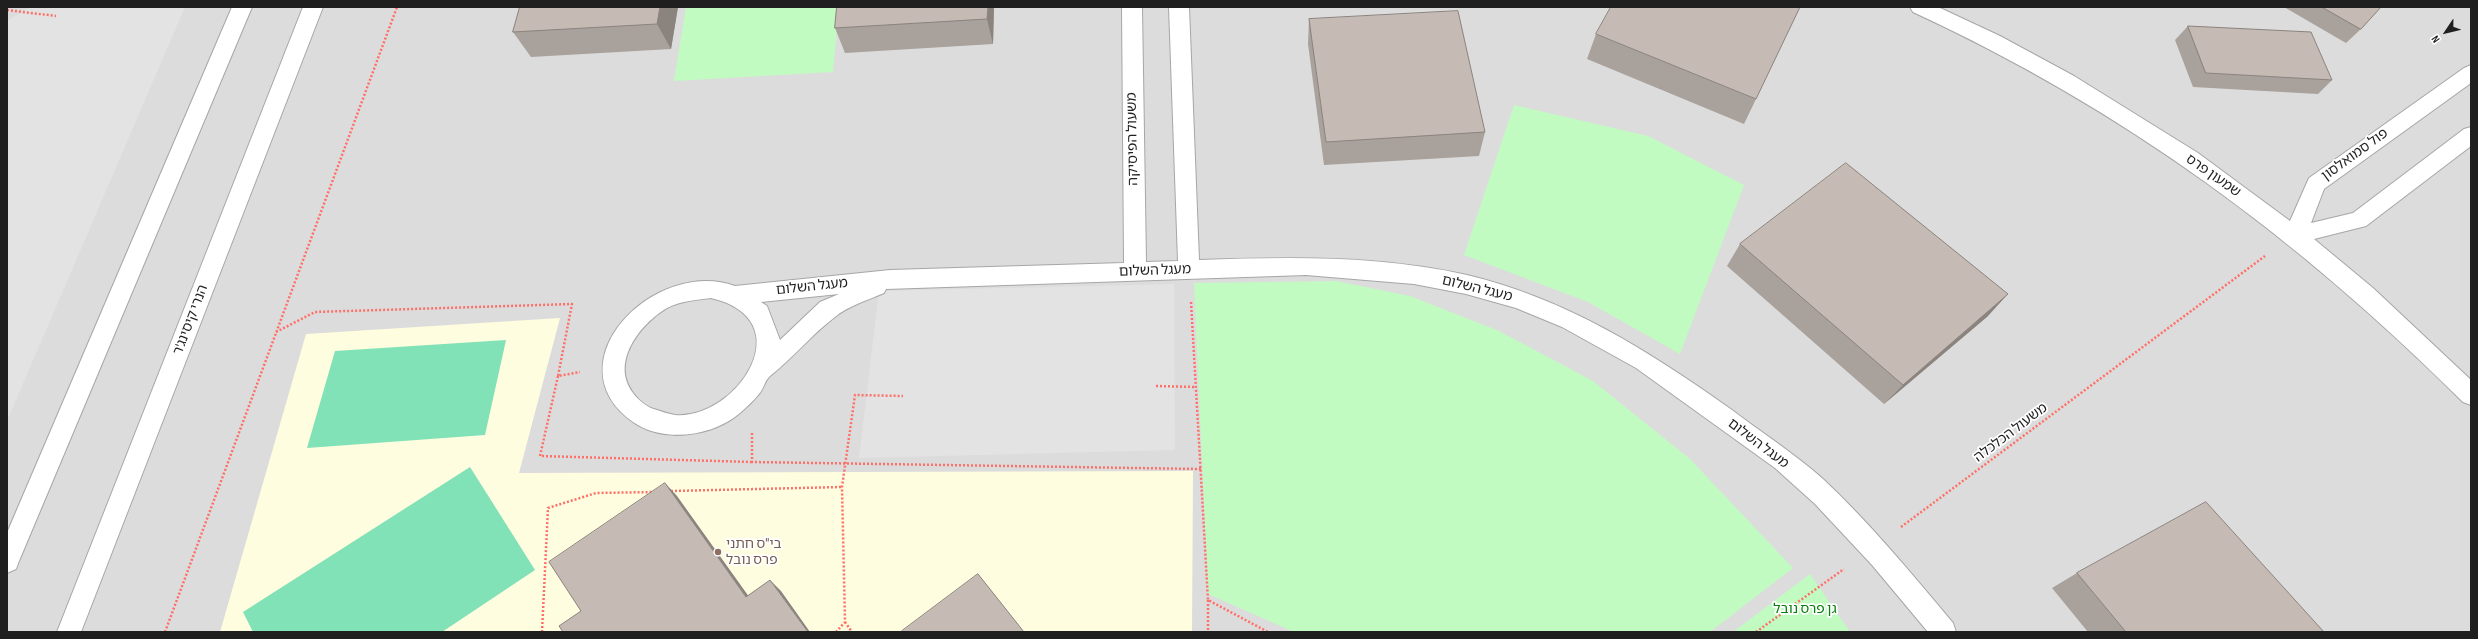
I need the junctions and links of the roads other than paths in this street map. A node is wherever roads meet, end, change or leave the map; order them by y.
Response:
1 (242, 7) edge
2 (313, 7) edge
3 (1132, 7) edge
4 (1179, 7) edge
5 (1920, 7) edge
6 (2471, 72) edge
7 (2471, 134) edge
8 (2295, 235) junction
9 (1189, 269) junction
10 (1135, 272) junction
11 (890, 280) junction
12 (735, 295) junction
13 (764, 368) junction
14 (2471, 395) edge
15 (7, 561) edge
16 (69, 632) edge
17 (1944, 632) edge

1 - 15 street
2 - 16 street, הנרי קיסינג'ר
3 - 10 street, משעול הפיסיקה
4 - 9 street
5 - 8 street, שמעון פרס
6 - 8 street, פול סמואלסון
7 - 8 street
8 - 14 street, שמעון פרס
9 - 10 street, מעגל השלום
9 - 17 street, מעגל השלום
10 - 11 street, מעגל השלום
11 - 12 street, מעגל השלום
11 - 13 street, מעגל השלום
12 - 13 street
12 - 13 street

